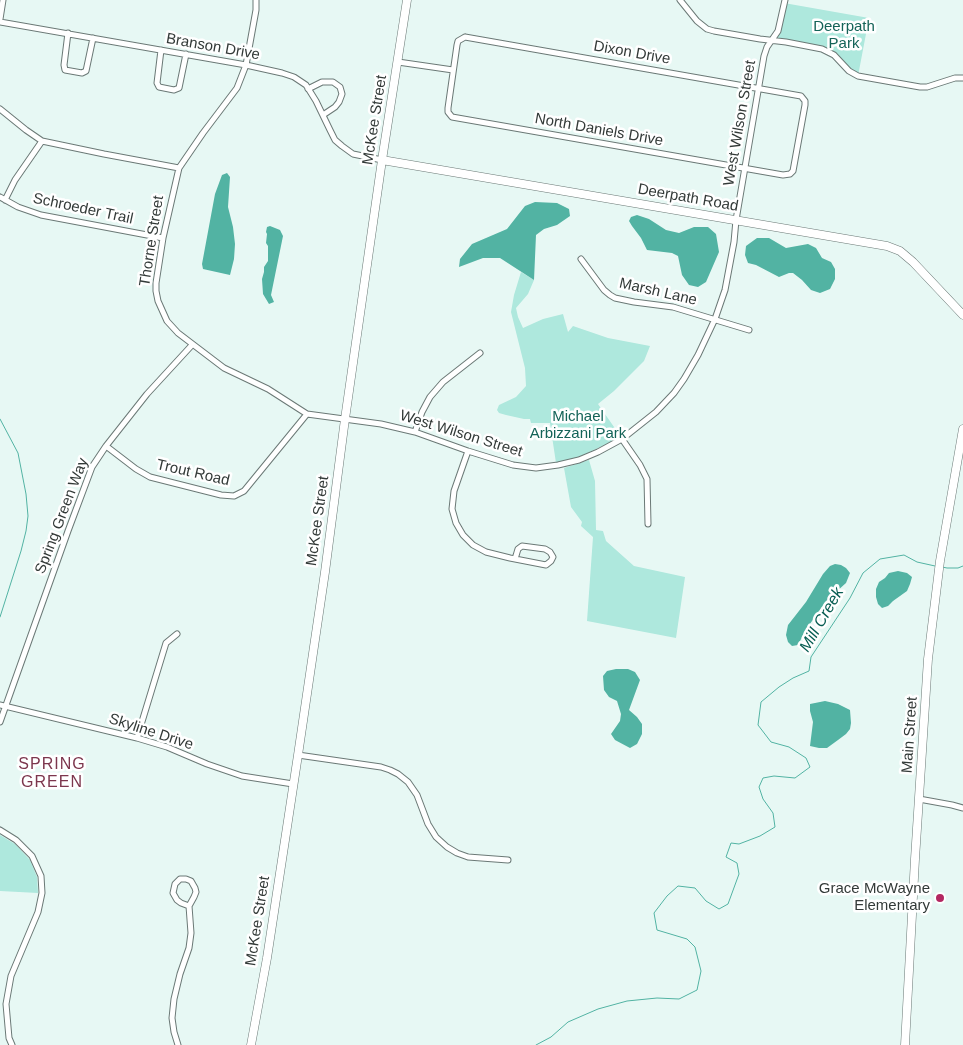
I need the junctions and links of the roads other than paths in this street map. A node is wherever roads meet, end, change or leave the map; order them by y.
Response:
1 (3, 0) edge
2 (256, 0) edge
3 (408, 0) edge
4 (680, 0) edge
5 (785, 0) edge
6 (0, 20) edge
7 (68, 33) junction
8 (93, 38) junction
9 (772, 40) junction
10 (161, 50) junction
11 (186, 54) junction
12 (398, 62) junction
13 (246, 65) junction
14 (453, 70) junction
15 (963, 78) edge
16 (758, 88) junction
17 (308, 89) junction
18 (0, 109) edge
19 (323, 115) junction
20 (42, 141) junction
21 (382, 160) junction
22 (179, 168) junction
23 (744, 168) junction
24 (783, 176) joint
25 (3, 199) edge
26 (736, 220) junction
27 (163, 238) junction
28 (581, 259) dead end
29 (963, 315) edge
30 (715, 319) junction
31 (749, 330) dead end
32 (192, 344) junction
33 (480, 353) dead end
34 (307, 414) junction
35 (345, 419) junction
36 (963, 429) edge
37 (415, 432) junction
38 (622, 439) junction
39 (106, 446) junction
40 (468, 451) junction
41 (648, 524) dead end
42 (515, 558) junction
43 (176, 634) dead end
44 (3, 706) edge
45 (0, 722) edge
46 (137, 738) junction
47 (298, 755) junction
48 (293, 784) junction
49 (919, 799) junction
50 (963, 808) edge
51 (0, 830) edge
52 (508, 860) dead end
53 (188, 906) junction
54 (12, 1045) edge
55 (178, 1045) edge
56 (251, 1045) edge
57 (905, 1045) edge

1 - 6 street
2 - 13 street, Thorne Street
3 - 12 street, McKee Street
4 - 9 street
5 - 9 street, West Wilson Street
6 - 7 street, Branson Drive
7 - 8 street, Branson Drive
7 - 8 street
8 - 10 street, Branson Drive
9 - 15 street
9 - 16 street, West Wilson Street
10 - 11 street, Branson Drive
10 - 11 street
11 - 13 street, Branson Drive
12 - 14 street
12 - 21 street, McKee Street
13 - 17 street, Branson Drive
13 - 22 street, Thorne Street
14 - 16 street, Dixon Drive
14 - 23 street, North Daniels Drive
16 - 23 street, West Wilson Street
16 - 24 street, Dixon Drive
17 - 19 street, Branson Drive
17 - 19 street
18 - 20 street
19 - 21 street, Branson Drive
20 - 22 street
20 - 25 street
21 - 26 street, Deerpath Road
21 - 35 street, McKee Street
22 - 27 street, Thorne Street
23 - 24 street, North Daniels Drive
23 - 26 street, West Wilson Street
25 - 27 street, Schroeder Trail
26 - 29 street, Deerpath Road
26 - 30 street, West Wilson Street
27 - 32 street, Thorne Street
28 - 30 street, Marsh Lane
30 - 31 street, Marsh Lane
30 - 38 street, West Wilson Street
32 - 34 street, Thorne Street
32 - 39 street, Spring Green Way
33 - 37 street
34 - 35 street, Thorne Street
34 - 39 street, Trout Road
35 - 37 street, West Wilson Street
35 - 47 street, McKee Street
36 - 49 street, Main Street
37 - 40 street, West Wilson Street
38 - 40 street, West Wilson Street
38 - 41 street
39 - 44 street, Spring Green Way
40 - 42 street
42 - 42 street
43 - 46 street
44 - 45 street, Spring Green Way
44 - 46 street, Skyline Drive
46 - 48 street, Skyline Drive
47 - 48 street, McKee Street
47 - 52 street
48 - 56 street, McKee Street
49 - 50 street
49 - 57 street, Main Street
51 - 54 street
53 - 53 street
53 - 55 street

